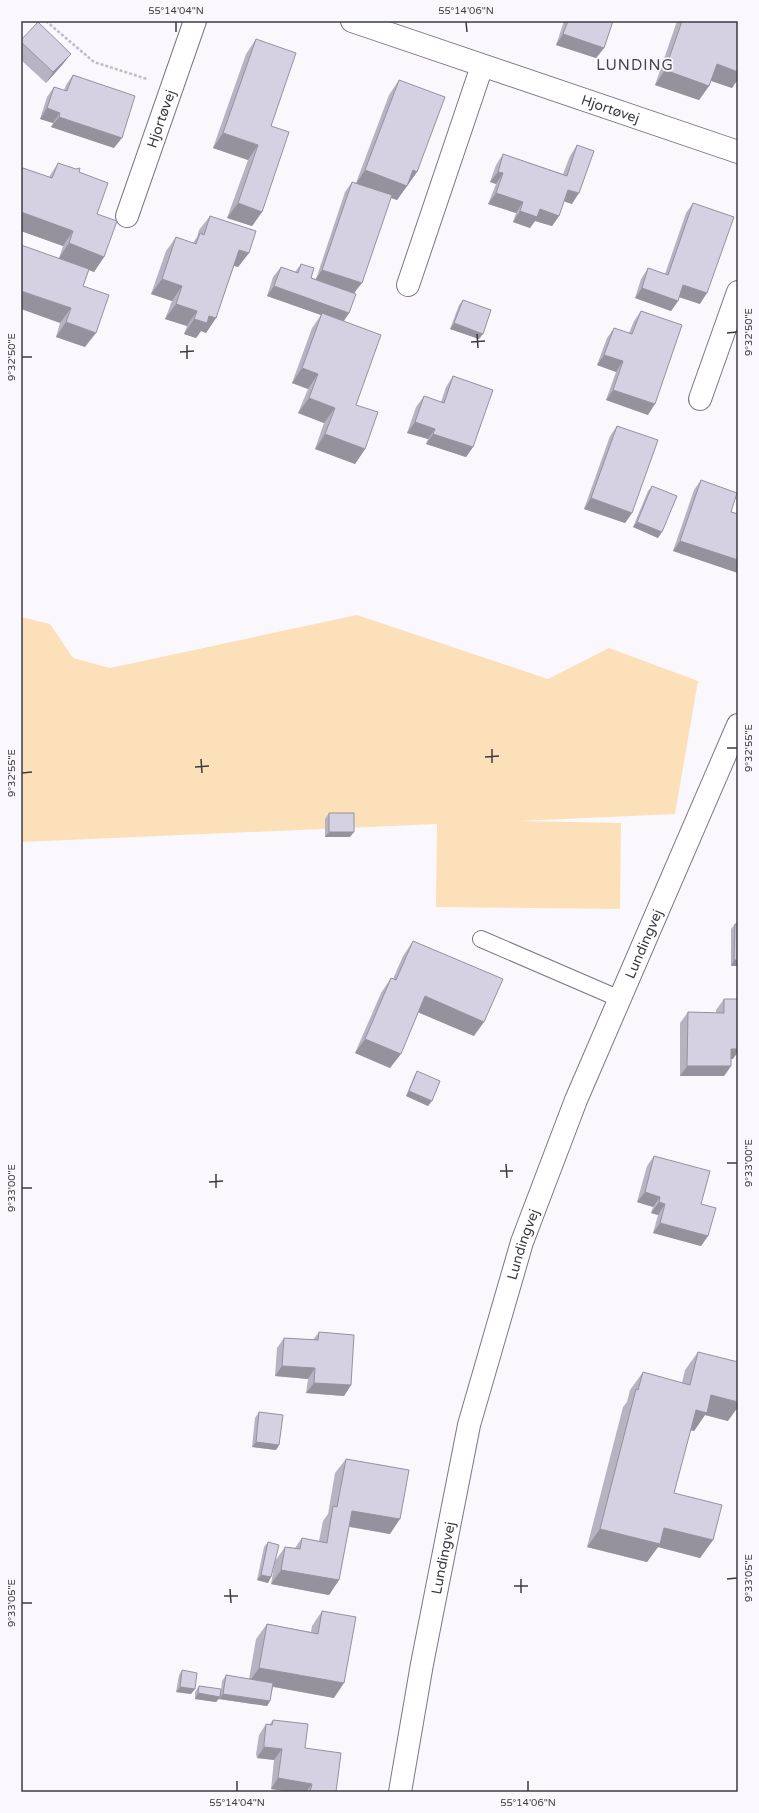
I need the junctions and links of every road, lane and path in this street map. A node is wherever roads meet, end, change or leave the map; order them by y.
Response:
1 (46, 21) edge
2 (195, 21) edge
3 (352, 21) edge
4 (482, 66) junction
5 (172, 87) junction
6 (738, 152) edge
7 (127, 216) dead end
8 (408, 286) dead end
9 (738, 292) edge
10 (700, 399) dead end
11 (738, 725) edge
12 (481, 939) dead end
13 (620, 999) junction
14 (400, 1792) edge

1 - 5 path
2 - 5 street, Hjortøvej
3 - 4 street, Hjortøvej
4 - 6 street, Hjortøvej
4 - 8 street
5 - 7 street, Hjortøvej
9 - 10 street
11 - 13 street, Lundingvej
12 - 13 lane
13 - 14 street, Lundingvej

